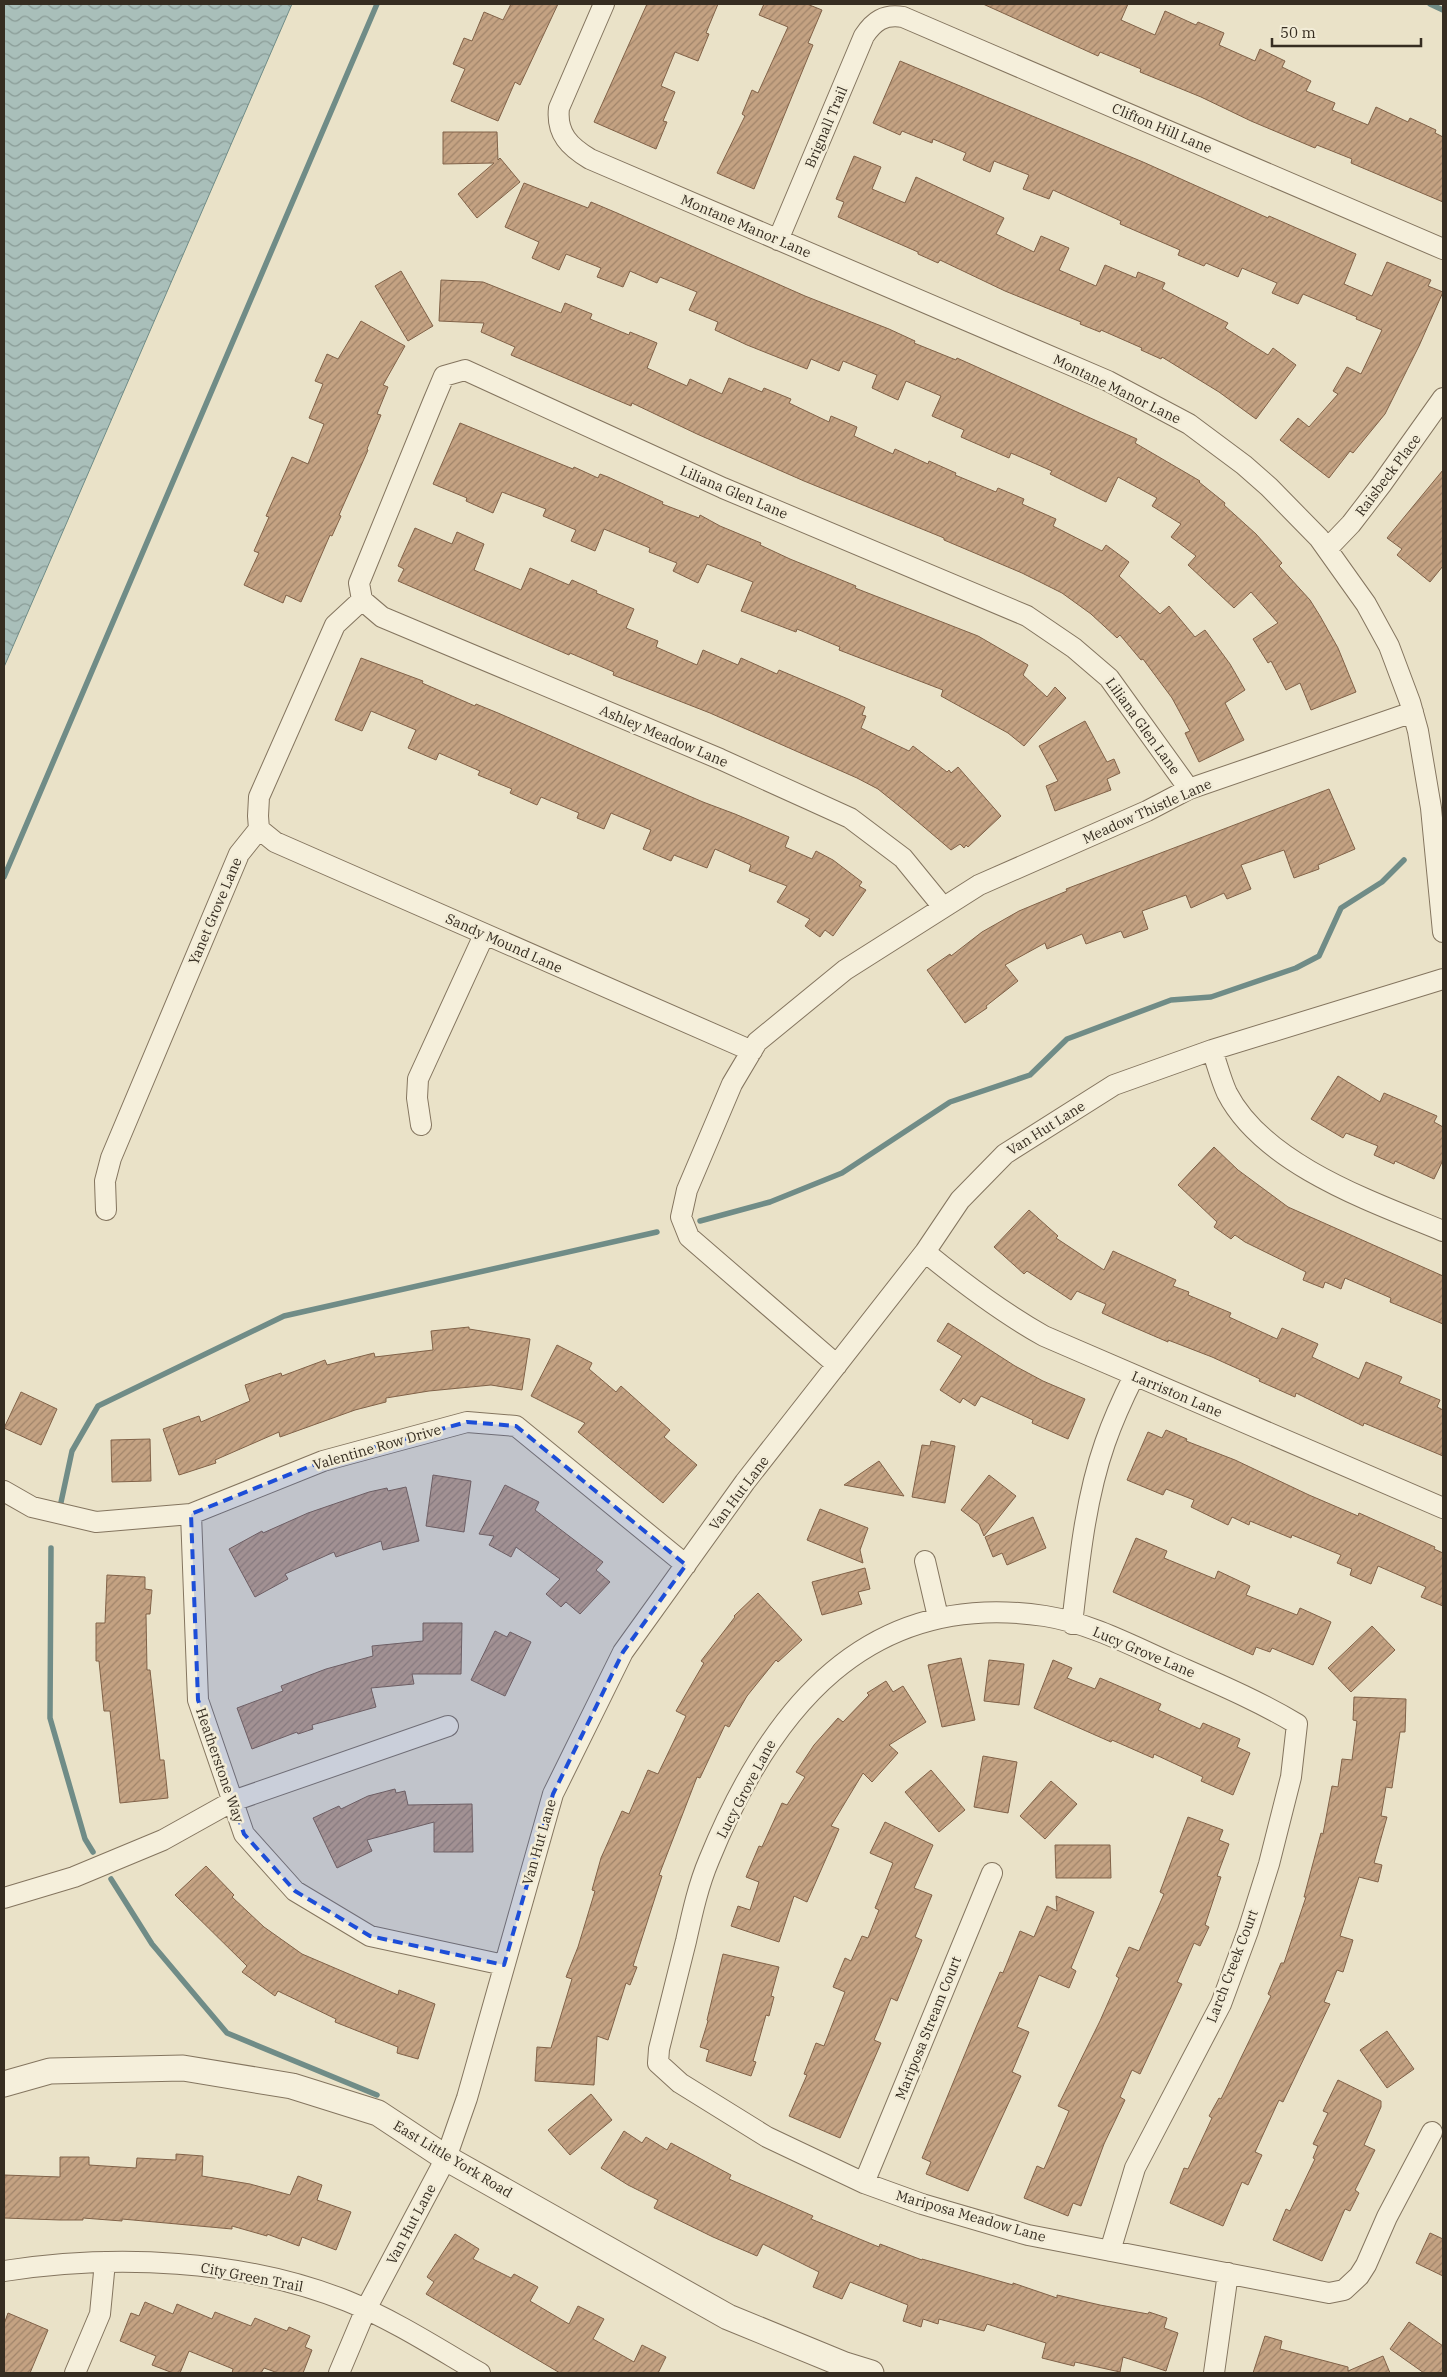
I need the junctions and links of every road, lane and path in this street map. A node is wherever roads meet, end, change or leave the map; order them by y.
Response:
1 (604, 4) edge
2 (880, 19) joint
3 (778, 240) junction
4 (1443, 249) edge
5 (1443, 398) edge
6 (1327, 549) junction
7 (362, 600) junction
8 (1413, 712) junction
9 (1189, 789) junction
10 (260, 828) junction
11 (943, 907) junction
12 (1443, 932) edge
13 (484, 935) junction
14 (1443, 979) edge
15 (1212, 1050) junction
16 (752, 1051) junction
17 (421, 1125) dead end
18 (106, 1210) dead end
19 (1443, 1231) edge
20 (925, 1252) junction
21 (837, 1365) junction
22 (1134, 1376) junction
23 (4, 1491) edge
24 (1443, 1508) edge
25 (190, 1514) junction
26 (925, 1561) dead end
27 (686, 1565) junction
28 (938, 1617) junction
29 (1072, 1624) junction
30 (1297, 1724) joint
31 (448, 1726) dead end
32 (233, 1801) junction
33 (992, 1872) dead end
34 (4, 1898) edge
35 (504, 1965) junction
36 (658, 2063) joint
37 (4, 2084) edge
38 (1432, 2132) dead end
39 (446, 2158) junction
40 (864, 2183) junction
41 (1110, 2251) junction
42 (105, 2262) junction
43 (4, 2271) edge
44 (1228, 2274) junction
45 (366, 2310) junction
46 (75, 2373) edge
47 (339, 2373) edge
48 (480, 2373) edge
49 (871, 2373) edge
50 (1214, 2373) edge

1 - 3 street, Montane Manor Lane
2 - 3 street, Brignall Trail
2 - 4 street, Clifton Hill Lane
3 - 6 street, Montane Manor Lane
5 - 6 street, Raisbeck Place
6 - 8 street, Montane Manor Lane
7 - 9 street, Liliana Glen Lane
7 - 10 street
7 - 11 street, Ashley Meadow Lane
8 - 9 street, Meadow Thistle Lane
8 - 12 street, Montane Manor Lane
9 - 11 street, Meadow Thistle Lane
10 - 13 street, Sandy Mound Lane
10 - 18 street, Yanet Grove Lane
11 - 16 street, Meadow Thistle Lane
13 - 16 street, Sandy Mound Lane
13 - 17 street
14 - 15 street, Van Hut Lane
15 - 19 street
15 - 20 street, Van Hut Lane
16 - 21 street, Meadow Thistle Lane
20 - 21 street, Van Hut Lane
20 - 22 street, Larriston Lane
21 - 27 street, Van Hut Lane
22 - 24 street, Larriston Lane
22 - 29 street
23 - 25 street, Valentine Row Drive
25 - 27 street, Valentine Row Drive
25 - 32 street, Heatherstone Way
26 - 28 street
27 - 35 street, Van Hut Lane
28 - 29 street, Lucy Grove Lane
28 - 36 street, Lucy Grove Lane
29 - 30 street, Lucy Grove Lane
30 - 41 street, Larch Creek Court
31 - 32 street
32 - 34 street
32 - 35 street, Heatherstone Way
33 - 40 street, Mariposa Stream Court
35 - 39 street, Van Hut Lane
36 - 40 street, Mariposa Meadow Lane
37 - 39 street, East Little York Road
38 - 44 street, Mariposa Meadow Lane
39 - 45 street, Van Hut Lane
39 - 49 street, East Little York Road
40 - 41 street, Mariposa Meadow Lane
41 - 44 street, Mariposa Meadow Lane
42 - 43 street, City Green Trail
42 - 45 street, City Green Trail
42 - 46 street
44 - 50 street
45 - 47 street, Van Hut Lane
45 - 48 street, City Green Trail

